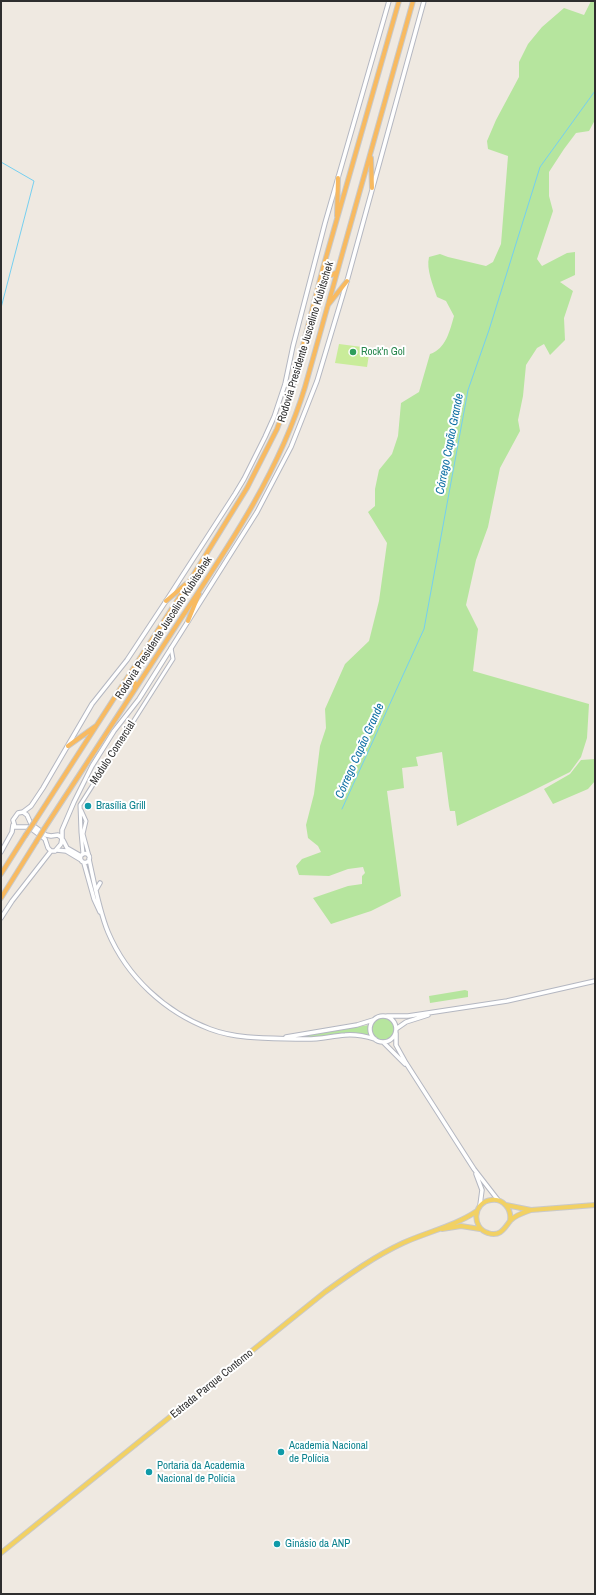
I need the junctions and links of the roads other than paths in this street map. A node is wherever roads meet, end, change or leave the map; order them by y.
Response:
1 (389, 1) edge
2 (399, 1) edge
3 (424, 1) edge
4 (413, 2) edge
5 (371, 154) junction
6 (338, 178) junction
7 (372, 188) junction
8 (337, 223) junction
9 (323, 268) junction
10 (337, 272) junction
11 (347, 282) junction
12 (327, 306) junction
13 (189, 582) junction
14 (203, 585) junction
15 (166, 601) junction
16 (188, 621) junction
17 (171, 648) junction
18 (124, 682) junction
19 (135, 689) junction
20 (148, 698) junction
21 (139, 699) junction
22 (98, 725) junction
23 (68, 746) junction
24 (80, 808) junction
25 (24, 812) junction
26 (13, 825) junction
27 (62, 839) junction
28 (57, 850) junction
29 (51, 851) junction
30 (1, 852) edge
31 (89, 857) junction
32 (82, 858) junction
33 (1, 874) edge
34 (89, 878) junction
35 (94, 881) junction
36 (100, 883) dead end
37 (96, 890) junction
38 (1, 898) edge
39 (1, 918) edge
40 (103, 918) junction
41 (595, 981) edge
42 (441, 1012) junction
43 (387, 1016) junction
44 (373, 1020) junction
45 (396, 1031) junction
46 (279, 1038) junction
47 (375, 1039) junction
48 (383, 1042) junction
49 (412, 1073) junction
50 (474, 1169) junction
51 (498, 1200) junction
52 (480, 1205) junction
53 (505, 1205) junction
54 (595, 1205) edge
55 (531, 1210) junction
56 (477, 1211) junction
57 (510, 1221) junction
58 (480, 1229) junction
59 (433, 1230) junction
60 (1, 1553) edge

1 - 6 main road
2 - 8 highway, Rodovia Presidente Juscelino Kubitschek
3 - 7 main road
4 - 5 highway, Rodovia Presidente Juscelino Kubitschek
5 - 7 highway
5 - 10 highway, Rodovia Presidente Juscelino Kubitschek
6 - 8 highway
6 - 15 main road
7 - 11 main road
8 - 9 highway, Rodovia Presidente Juscelino Kubitschek
9 - 10 highway
9 - 13 highway, Rodovia Presidente Juscelino Kubitschek
10 - 12 highway, Rodovia Presidente Juscelino Kubitschek
11 - 12 highway
11 - 16 main road
12 - 14 highway, Rodovia Presidente Juscelino Kubitschek
13 - 15 highway
13 - 18 highway, Rodovia Presidente Juscelino Kubitschek
14 - 16 highway
14 - 19 highway, Rodovia Presidente Juscelino Kubitschek
15 - 23 main road
16 - 17 main road
17 - 20 street, Módulo Comercial
17 - 21 main road
18 - 19 highway
18 - 22 highway, Rodovia Presidente Juscelino Kubitschek
19 - 38 highway, Rodovia Presidente Juscelino Kubitschek, bridge
20 - 21 street
20 - 24 street, Módulo Comercial
21 - 27 main road
22 - 23 highway
22 - 33 highway, Rodovia Presidente Juscelino Kubitschek, bridge
23 - 25 main road
24 - 31 street
24 - 32 street, Módulo Comercial
25 - 26 main road
25 - 27 main road
26 - 29 main road
26 - 30 main road
27 - 28 main road
27 - 32 main road
28 - 29 main road
28 - 32 main road
29 - 39 main road
31 - 32 main road
31 - 32 main road
31 - 35 main road
32 - 34 main road
34 - 35 main road
34 - 40 main road
35 - 37 main road
36 - 37 main road
37 - 40 main road
40 - 46 main road
41 - 42 main road
42 - 43 main road
42 - 45 main road
43 - 44 main road
43 - 45 main road
44 - 46 main road
44 - 47 main road
45 - 48 main road
45 - 49 main road
46 - 47 main road
47 - 48 main road
48 - 49 main road
49 - 50 main road
50 - 51 main road
50 - 52 main road
51 - 52 main road
51 - 53 main road
52 - 56 main road
53 - 55 main road
53 - 57 main road
54 - 55 main road
55 - 57 main road
56 - 58 main road
56 - 59 main road
57 - 58 main road
58 - 59 main road
59 - 60 main road, Estrada Parque Contorno

